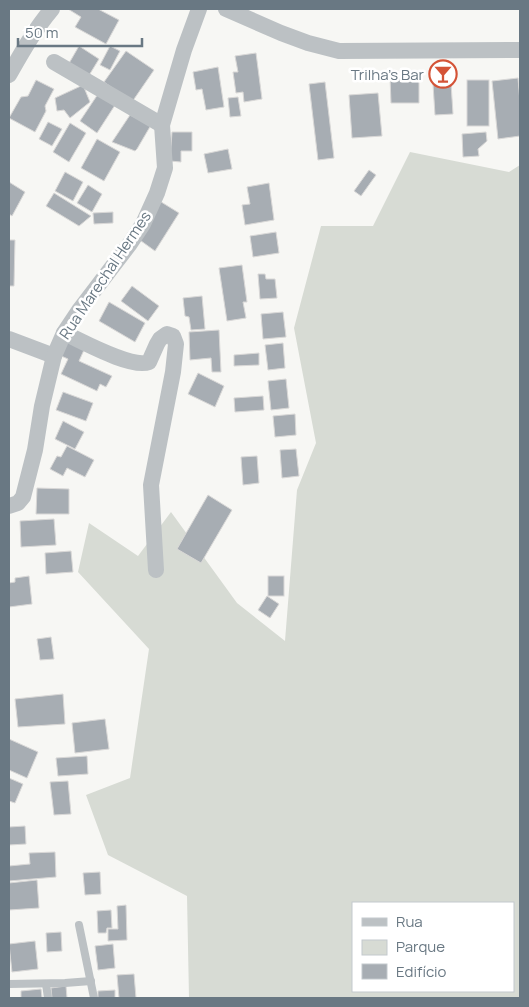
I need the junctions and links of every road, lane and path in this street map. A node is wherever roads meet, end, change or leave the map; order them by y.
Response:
1 (52, 9) edge
2 (199, 9) edge
3 (226, 9) edge
4 (520, 50) edge
5 (54, 62) dead end
6 (9, 74) edge
7 (162, 125) junction
8 (64, 333) junction
9 (9, 339) edge
10 (54, 356) junction
11 (9, 506) edge
12 (156, 570) dead end
13 (79, 925) dead end
14 (91, 981) junction
15 (9, 984) edge
16 (46, 984) junction
17 (48, 998) edge
18 (94, 998) edge

1 - 6 street
2 - 7 street, Rua Marechal Hermes
3 - 4 street
5 - 7 street
7 - 8 street, Rua Marechal Hermes
8 - 10 street, Rua Marechal Hermes
8 - 12 street
9 - 10 street
10 - 11 street, Rua Marechal Hermes
13 - 14 lane
14 - 16 lane
14 - 18 lane
15 - 16 lane
16 - 17 lane

